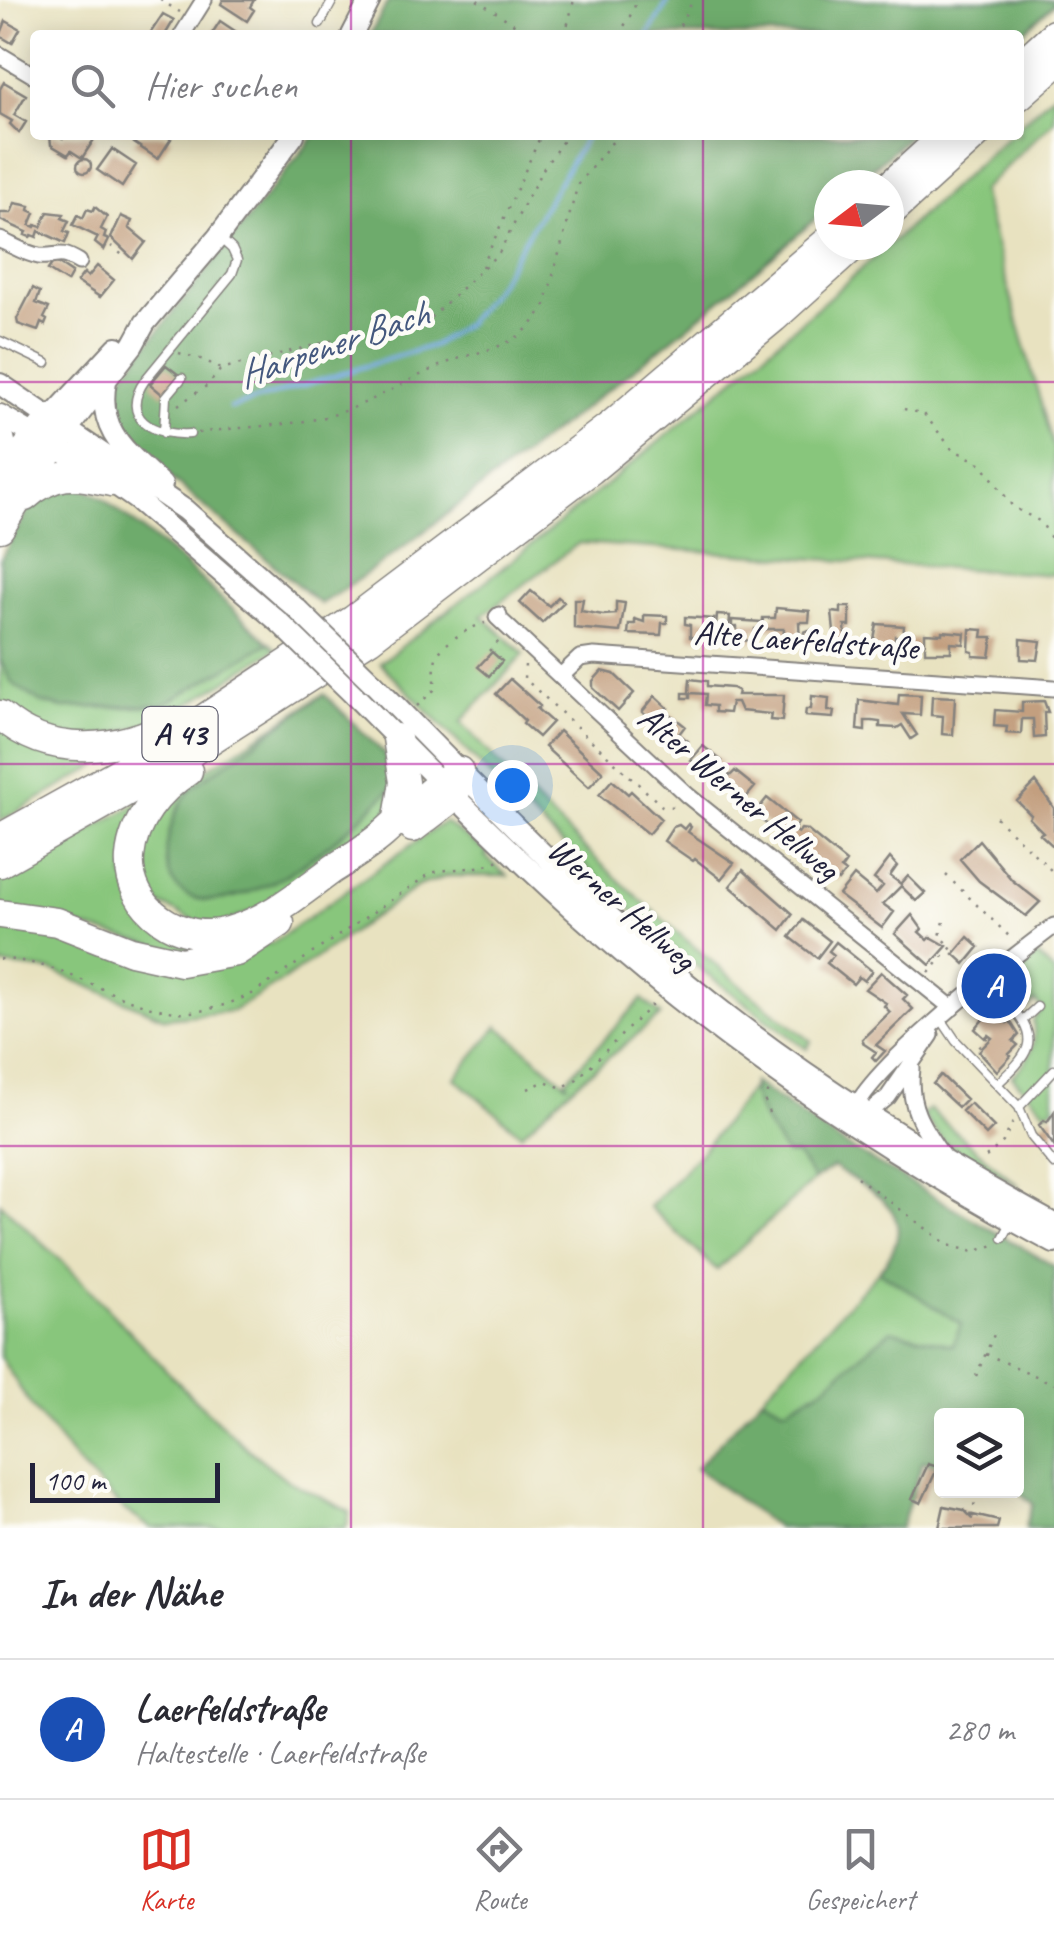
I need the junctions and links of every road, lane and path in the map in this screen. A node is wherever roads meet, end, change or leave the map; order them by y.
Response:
1 (160, 0) edge
2 (204, 0) edge
3 (332, 0) edge
4 (370, 0) edge
5 (477, 0) edge
6 (574, 0) edge
7 (636, 0) edge
8 (692, 0) edge
9 (192, 20) junction
10 (320, 24) dead end
11 (185, 30) edge
12 (355, 30) edge
13 (523, 30) edge
14 (566, 30) edge
15 (622, 30) edge
16 (677, 30) edge
17 (1054, 34) edge
18 (0, 55) edge
19 (1024, 61) edge
20 (1054, 64) edge
21 (30, 73) edge
22 (1024, 91) edge
23 (290, 140) edge
24 (539, 140) edge
25 (563, 140) edge
26 (614, 140) edge
27 (940, 140) edge
28 (970, 140) edge
29 (904, 172) edge
30 (904, 200) edge
31 (218, 237) junction
32 (0, 240) edge
33 (111, 246) dead end
34 (814, 253) edge
35 (124, 256) dead end
36 (838, 260) edge
37 (79, 262) dead end
38 (481, 268) junction
39 (145, 323) junction
40 (0, 341) edge
41 (170, 351) junction
42 (46, 364) dead end
43 (221, 369) junction
44 (182, 378) dead end
45 (106, 380) junction
46 (0, 384) edge
47 (904, 410) dead end
48 (0, 414) edge
49 (167, 418) junction
50 (52, 433) junction
51 (164, 433) junction
52 (190, 434) joint
53 (0, 438) edge
54 (112, 482) junction
55 (4, 506) edge
56 (184, 510) junction
57 (1054, 544) edge
58 (500, 618) joint
59 (352, 620) junction
60 (499, 641) dead end
61 (489, 651) dead end
62 (536, 653) junction
63 (560, 676) junction
64 (1054, 688) edge
65 (269, 704) junction
66 (0, 715) edge
67 (401, 727) junction
68 (452, 783) junction
69 (662, 806) dead end
70 (996, 817) dead end
71 (398, 818) junction
72 (0, 838) edge
73 (0, 863) edge
74 (1054, 873) edge
75 (946, 875) dead end
76 (0, 914) edge
77 (946, 918) dead end
78 (1054, 926) edge
79 (1022, 949) junction
80 (921, 981) junction
81 (669, 988) junction
82 (1009, 1005) dead end
83 (1037, 1006) dead end
84 (947, 1014) junction
85 (1024, 1020) junction
86 (988, 1037) dead end
87 (970, 1056) junction
88 (912, 1066) junction
89 (1054, 1070) edge
90 (780, 1074) junction
91 (997, 1084) junction
92 (528, 1088) dead end
93 (1019, 1107) junction
94 (769, 1113) dead end
95 (859, 1115) junction
96 (986, 1157) dead end
97 (948, 1164) junction
98 (1054, 1164) edge
99 (857, 1177) dead end
100 (1054, 1224) edge
101 (1008, 1230) junction
102 (1054, 1243) edge
103 (996, 1330) dead end
104 (986, 1354) junction
105 (976, 1376) dead end
106 (1054, 1384) edge
107 (977, 1498) edge
108 (971, 1516) dead end

1 - 9 path
2 - 9 street
3 - 10 lane
4 - 12 main road
5 - 13 path
6 - 14 path
7 - 15 path
8 - 16 path
9 - 11 street
17 - 19 highway
18 - 21 street
20 - 22 highway
23 - 31 main road
24 - 38 path
25 - 38 path
26 - 52 path
27 - 29 highway
28 - 30 highway
31 - 39 main road
31 - 41 lane
32 - 37 street
33 - 35 path
34 - 59 highway, A 43
36 - 65 highway, A 43
38 - 43 path
39 - 45 main road
39 - 50 main road
40 - 42 lane
41 - 43 path
41 - 51 lane
43 - 49 path
44 - 49 lane
45 - 50 main road
45 - 56 main road, Werner Hellweg
46 - 50 main road, Werner Hellweg
47 - 57 path
48 - 50 main road, Werner Hellweg
49 - 51 lane
50 - 54 main road, Werner Hellweg
50 - 55 highway
50 - 56 main road, Werner Hellweg
51 - 52 lane
53 - 55 highway
54 - 55 highway
54 - 67 main road, Werner Hellweg, bridge
56 - 67 main road, Werner Hellweg, bridge
58 - 62 street, Alter Werner Hellweg
58 - 67 path
59 - 66 highway
59 - 72 highway, A 43
60 - 61 path
62 - 63 street, Alter Werner Hellweg
62 - 69 path
63 - 64 street, Alte Laerfeldstraße
63 - 80 street, Alter Werner Hellweg
65 - 71 highway
65 - 73 highway, A 43
67 - 68 main road, Werner Hellweg
67 - 71 highway
68 - 71 highway
68 - 76 highway
68 - 81 main road, Werner Hellweg
68 - 95 main road, Werner Hellweg
70 - 74 path
75 - 79 path
77 - 80 path
78 - 79 street
79 - 84 street
80 - 84 street, Alter Werner Hellweg
81 - 90 main road, Werner Hellweg
81 - 92 path
82 - 85 lane
83 - 85 lane
84 - 87 lane
84 - 88 street
84 - 95 street
85 - 91 lane
86 - 87 path
87 - 91 lane
88 - 95 street
88 - 97 street
89 - 93 lane
90 - 94 path
90 - 95 main road, Werner Hellweg
91 - 93 lane
93 - 96 path
93 - 98 lane
95 - 97 main road, Werner Hellweg
95 - 101 main road, Werner Hellweg
97 - 100 main road, Werner Hellweg
99 - 101 path
101 - 102 main road, Werner Hellweg
103 - 104 path
104 - 105 path
104 - 106 path
107 - 108 path

